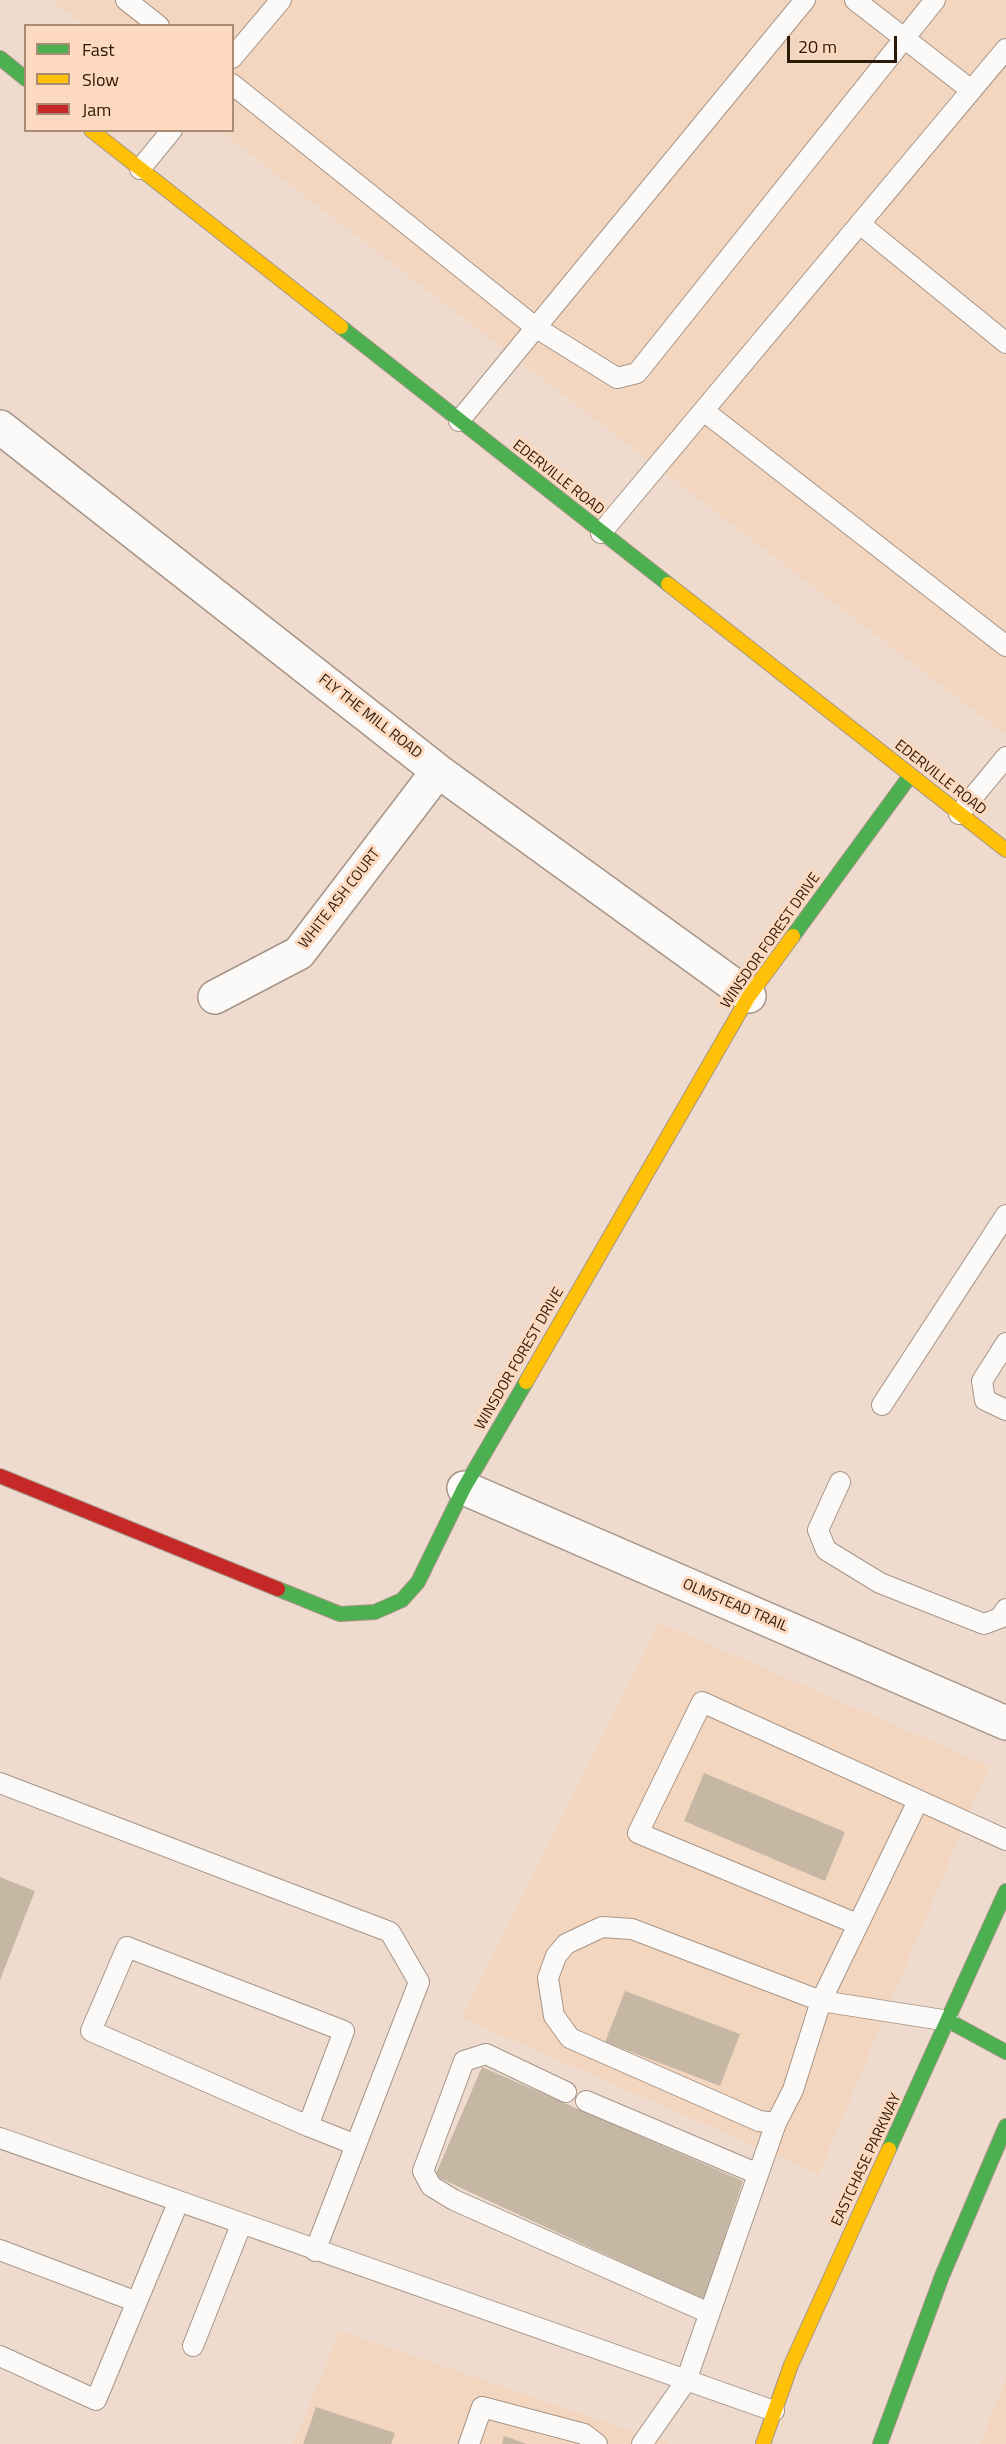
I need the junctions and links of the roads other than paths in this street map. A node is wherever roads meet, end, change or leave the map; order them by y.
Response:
1 (126, 0) edge
2 (281, 0) edge
3 (805, 0) edge
4 (855, 0) edge
5 (936, 0) edge
6 (156, 24) edge
7 (906, 40) junction
8 (1006, 49) edge
9 (234, 56) edge
10 (0, 58) edge
11 (24, 77) edge
12 (234, 86) edge
13 (971, 90) junction
14 (94, 132) edge
15 (170, 132) edge
16 (140, 169) junction
17 (860, 224) junction
18 (536, 327) junction
19 (1006, 343) edge
20 (704, 411) junction
21 (459, 421) junction
22 (0, 426) edge
23 (601, 533) junction
24 (1006, 646) edge
25 (1006, 757) edge
26 (438, 771) junction
27 (910, 776) junction
28 (959, 814) junction
29 (1006, 850) edge
30 (749, 996) junction
31 (215, 997) dead end
32 (1006, 1215) edge
33 (1006, 1343) edge
34 (882, 1405) dead end
35 (1006, 1410) edge
36 (0, 1476) edge
37 (840, 1482) dead end
38 (464, 1488) junction
39 (1006, 1609) edge
40 (1006, 1723) edge
41 (0, 1783) edge
42 (918, 1801) junction
43 (1006, 1840) edge
44 (1006, 1891) edge
45 (856, 1924) junction
46 (821, 2001) junction
47 (949, 2021) junction
48 (1006, 2052) edge
49 (566, 2092) dead end
50 (586, 2101) dead end
51 (776, 2123) junction
52 (308, 2126) junction
53 (1006, 2126) edge
54 (0, 2138) edge
55 (356, 2145) junction
56 (758, 2174) junction
57 (178, 2203) junction
58 (241, 2225) junction
59 (0, 2250) edge
60 (315, 2251) junction
61 (137, 2302) junction
62 (709, 2313) junction
63 (193, 2346) dead end
64 (0, 2356) edge
65 (686, 2381) junction
66 (774, 2412) junction
67 (469, 2444) edge
68 (597, 2444) edge
69 (642, 2444) edge
70 (763, 2444) edge
71 (880, 2444) edge

1 - 6 lane
2 - 9 lane
3 - 18 lane
4 - 7 lane
5 - 7 lane
7 - 13 lane
7 - 18 lane
8 - 13 lane
10 - 11 street
12 - 18 lane
13 - 17 lane
14 - 16 street, EDERVILLE ROAD
15 - 16 lane
16 - 21 street, EDERVILLE ROAD
17 - 19 lane
17 - 20 lane
18 - 21 lane
20 - 23 lane
20 - 24 lane
21 - 23 street, EDERVILLE ROAD
22 - 26 street, FLY THE MILL ROAD
23 - 27 street, EDERVILLE ROAD
25 - 28 lane
26 - 30 street, FLY THE MILL ROAD
26 - 31 street, WHITE ASH COURT
27 - 28 street, EDERVILLE ROAD
27 - 30 street, WINSDOR FOREST DRIVE
28 - 29 street, EDERVILLE ROAD
30 - 38 street, WINSDOR FOREST DRIVE
32 - 34 lane
33 - 35 lane
36 - 38 street, WINSDOR FOREST DRIVE
37 - 39 lane
38 - 40 street, OLMSTEAD TRAIL
41 - 55 lane
42 - 43 lane
42 - 45 lane
42 - 45 lane
44 - 47 street, EASTCHASE PARKWAY
45 - 46 lane
46 - 47 lane
46 - 51 lane
46 - 51 lane
47 - 48 street
47 - 66 street, EASTCHASE PARKWAY
49 - 62 lane
50 - 56 lane
51 - 56 lane
52 - 52 lane
52 - 55 lane
53 - 71 street
54 - 57 lane
55 - 60 lane
56 - 62 lane
57 - 58 lane
57 - 61 lane
58 - 60 lane
58 - 63 lane
59 - 61 lane
60 - 65 lane
61 - 64 lane
62 - 65 lane
65 - 66 lane
65 - 69 lane
66 - 70 street, EASTCHASE PARKWAY
67 - 68 lane

